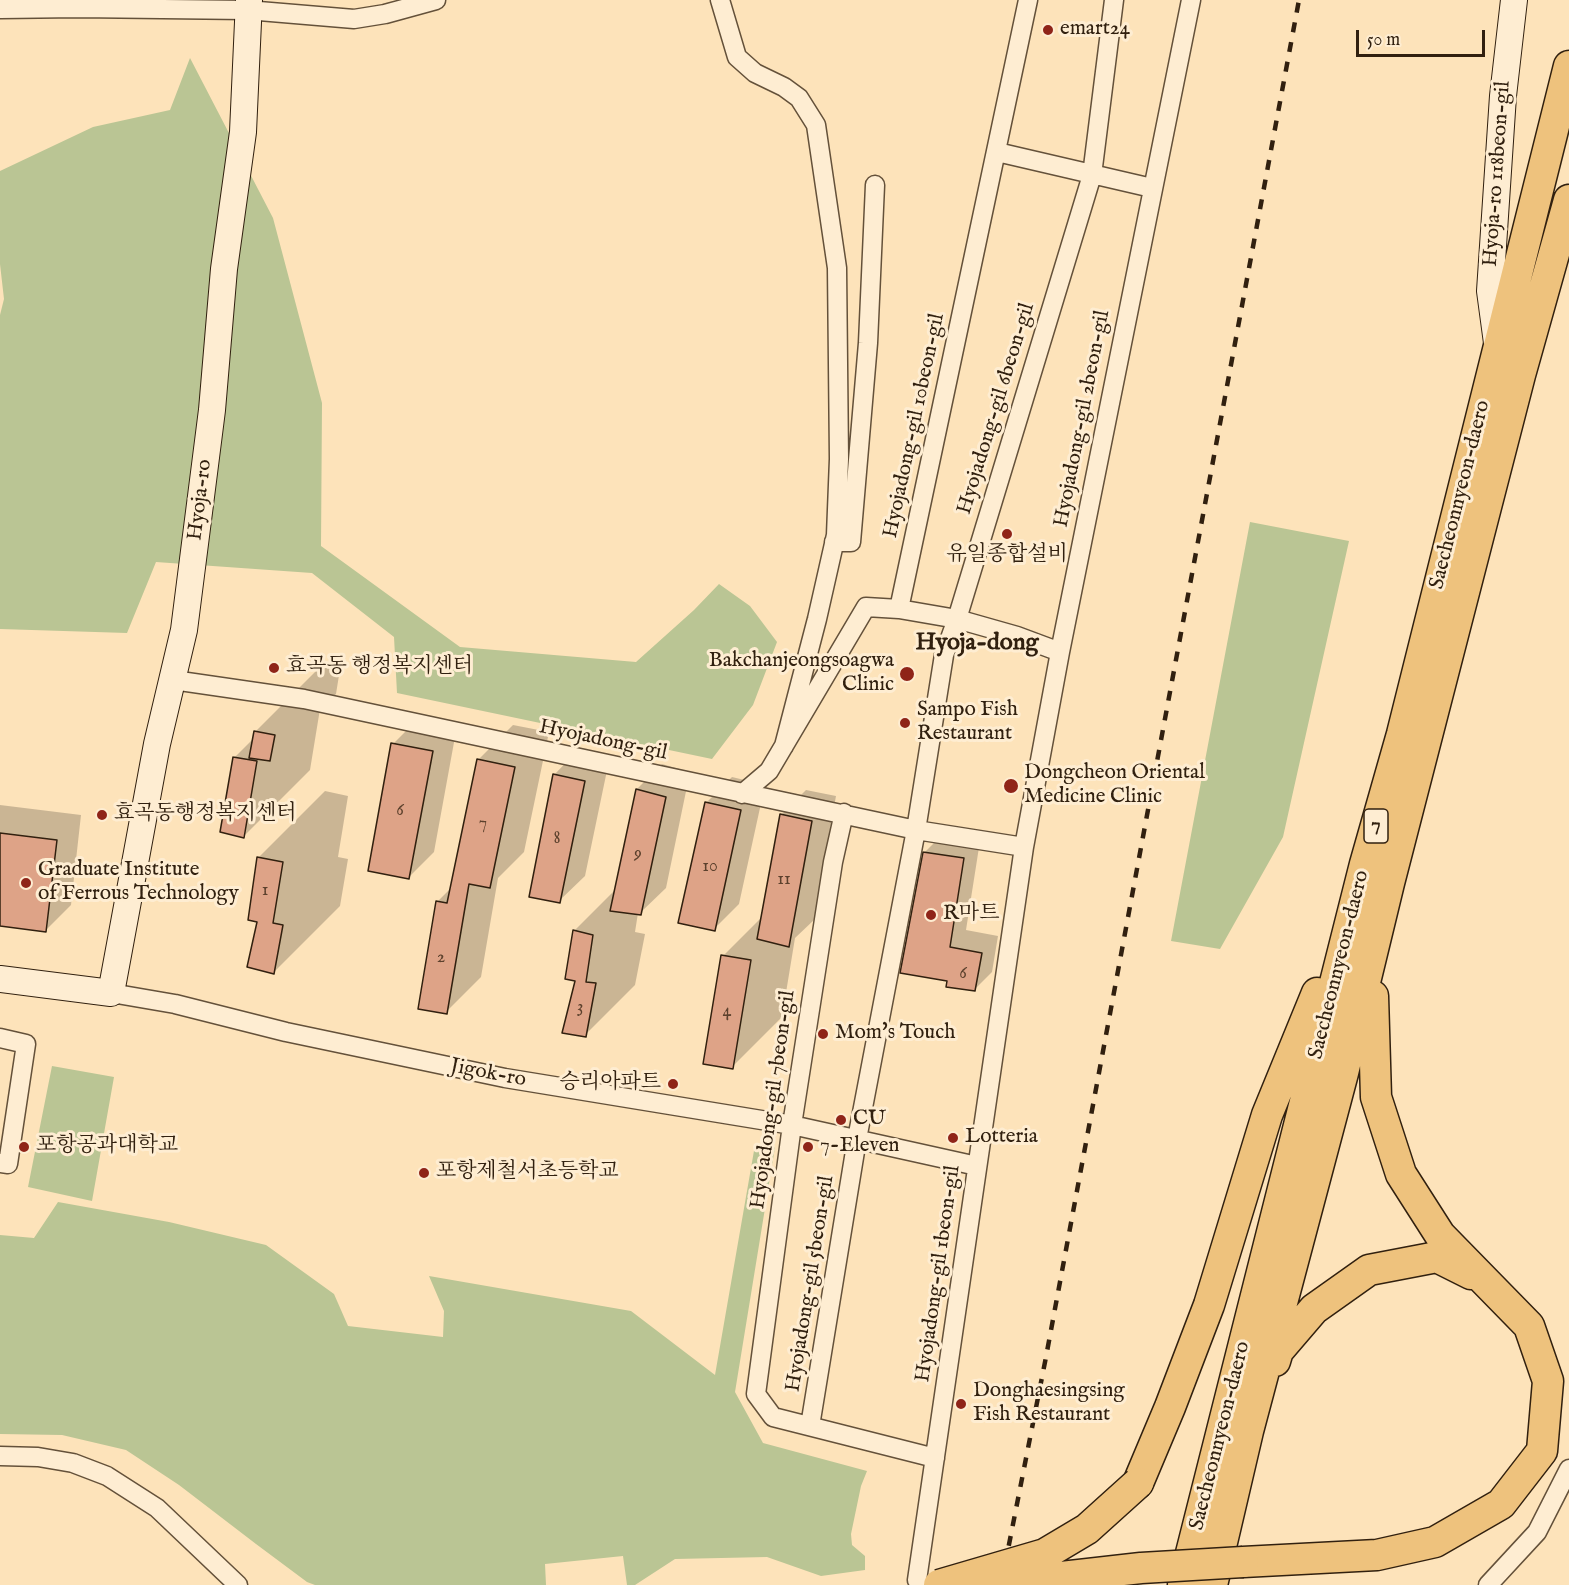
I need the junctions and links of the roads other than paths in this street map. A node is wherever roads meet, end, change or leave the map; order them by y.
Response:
1 (436, 0) edge
2 (720, 0) edge
3 (1028, 0) edge
4 (1114, 0) edge
5 (1191, 0) edge
6 (1514, 0) edge
7 (248, 5) edge
8 (0, 9) edge
9 (1569, 66) edge
10 (997, 152) junction
11 (1092, 175) junction
12 (875, 185) dead end
13 (1152, 188) junction
14 (1569, 200) edge
15 (1498, 347) junction
16 (834, 542) junction
17 (899, 609) junction
18 (957, 619) junction
19 (1060, 652) junction
20 (172, 680) junction
21 (784, 746) junction
22 (742, 794) junction
23 (844, 813) junction
24 (916, 830) junction
25 (1024, 847) junction
26 (1389, 883) junction
27 (1358, 893) junction
28 (0, 979) edge
29 (111, 993) junction
30 (0, 1038) edge
31 (792, 1125) junction
32 (857, 1139) junction
33 (0, 1163) edge
34 (977, 1166) junction
35 (1487, 1282) junction
36 (810, 1426) junction
37 (1248, 1431) junction
38 (0, 1456) edge
39 (934, 1458) junction
40 (1569, 1469) edge
41 (187, 1536) junction
42 (928, 1582) edge
43 (222, 1585) edge
44 (238, 1585) edge
45 (991, 1585) edge
46 (1183, 1585) edge
47 (1212, 1585) edge
48 (1488, 1585) edge

1 - 7 street
2 - 16 street
3 - 10 street, Hyojadong-gil 10beon-gil
4 - 11 street, Hyojadong-gil 6beon-gil
5 - 13 street, Hyojadong-gil 2beon-gil
6 - 15 street, Hyoja-ro 118beon-gil
7 - 8 street
7 - 20 street, Hyoja-ro
9 - 15 main road, Saecheonnyeon-daero / 7
10 - 11 street
10 - 17 street, Hyojadong-gil 10beon-gil
11 - 13 street
11 - 18 street, Hyojadong-gil 6beon-gil
12 - 16 street
13 - 19 street, Hyojadong-gil 2beon-gil
14 - 26 main road, Saecheonnyeon-daero / 7
15 - 27 main road, Saecheonnyeon-daero / 7
16 - 21 street
17 - 18 street
17 - 21 street
18 - 19 street
18 - 24 street, Hyojadong-gil 6beon-gil
19 - 25 street, Hyojadong-gil 2beon-gil
20 - 22 street, Hyojadong-gil
20 - 29 street, Hyoja-ro
21 - 22 street
22 - 23 street, Hyojadong-gil
23 - 24 street, Hyojadong-gil
23 - 31 street, Hyojadong-gil 7beon-gil
24 - 25 street, Hyojadong-gil
24 - 32 street, Hyojadong-gil 5beon-gil
25 - 34 street, Hyojadong-gil 1beon-gil
26 - 35 main road
26 - 37 main road, Saecheonnyeon-daero / 7
27 - 42 main road, bridge
27 - 46 main road, Saecheonnyeon-daero / 7
28 - 29 street, Jigok-ro
29 - 31 street, Jigok-ro
30 - 33 street
31 - 32 street, Jigok-ro
31 - 36 street, Hyojadong-gil 7beon-gil
32 - 34 street, Jigok-ro
32 - 36 street, Hyojadong-gil 5beon-gil
34 - 39 street, Hyojadong-gil 1beon-gil
35 - 37 main road
35 - 45 main road, bridge
36 - 39 street
37 - 47 main road, Saecheonnyeon-daero / 7
38 - 41 street
39 - 42 street, Hyojadong-gil 1beon-gil
40 - 48 street
41 - 43 street
41 - 44 street

